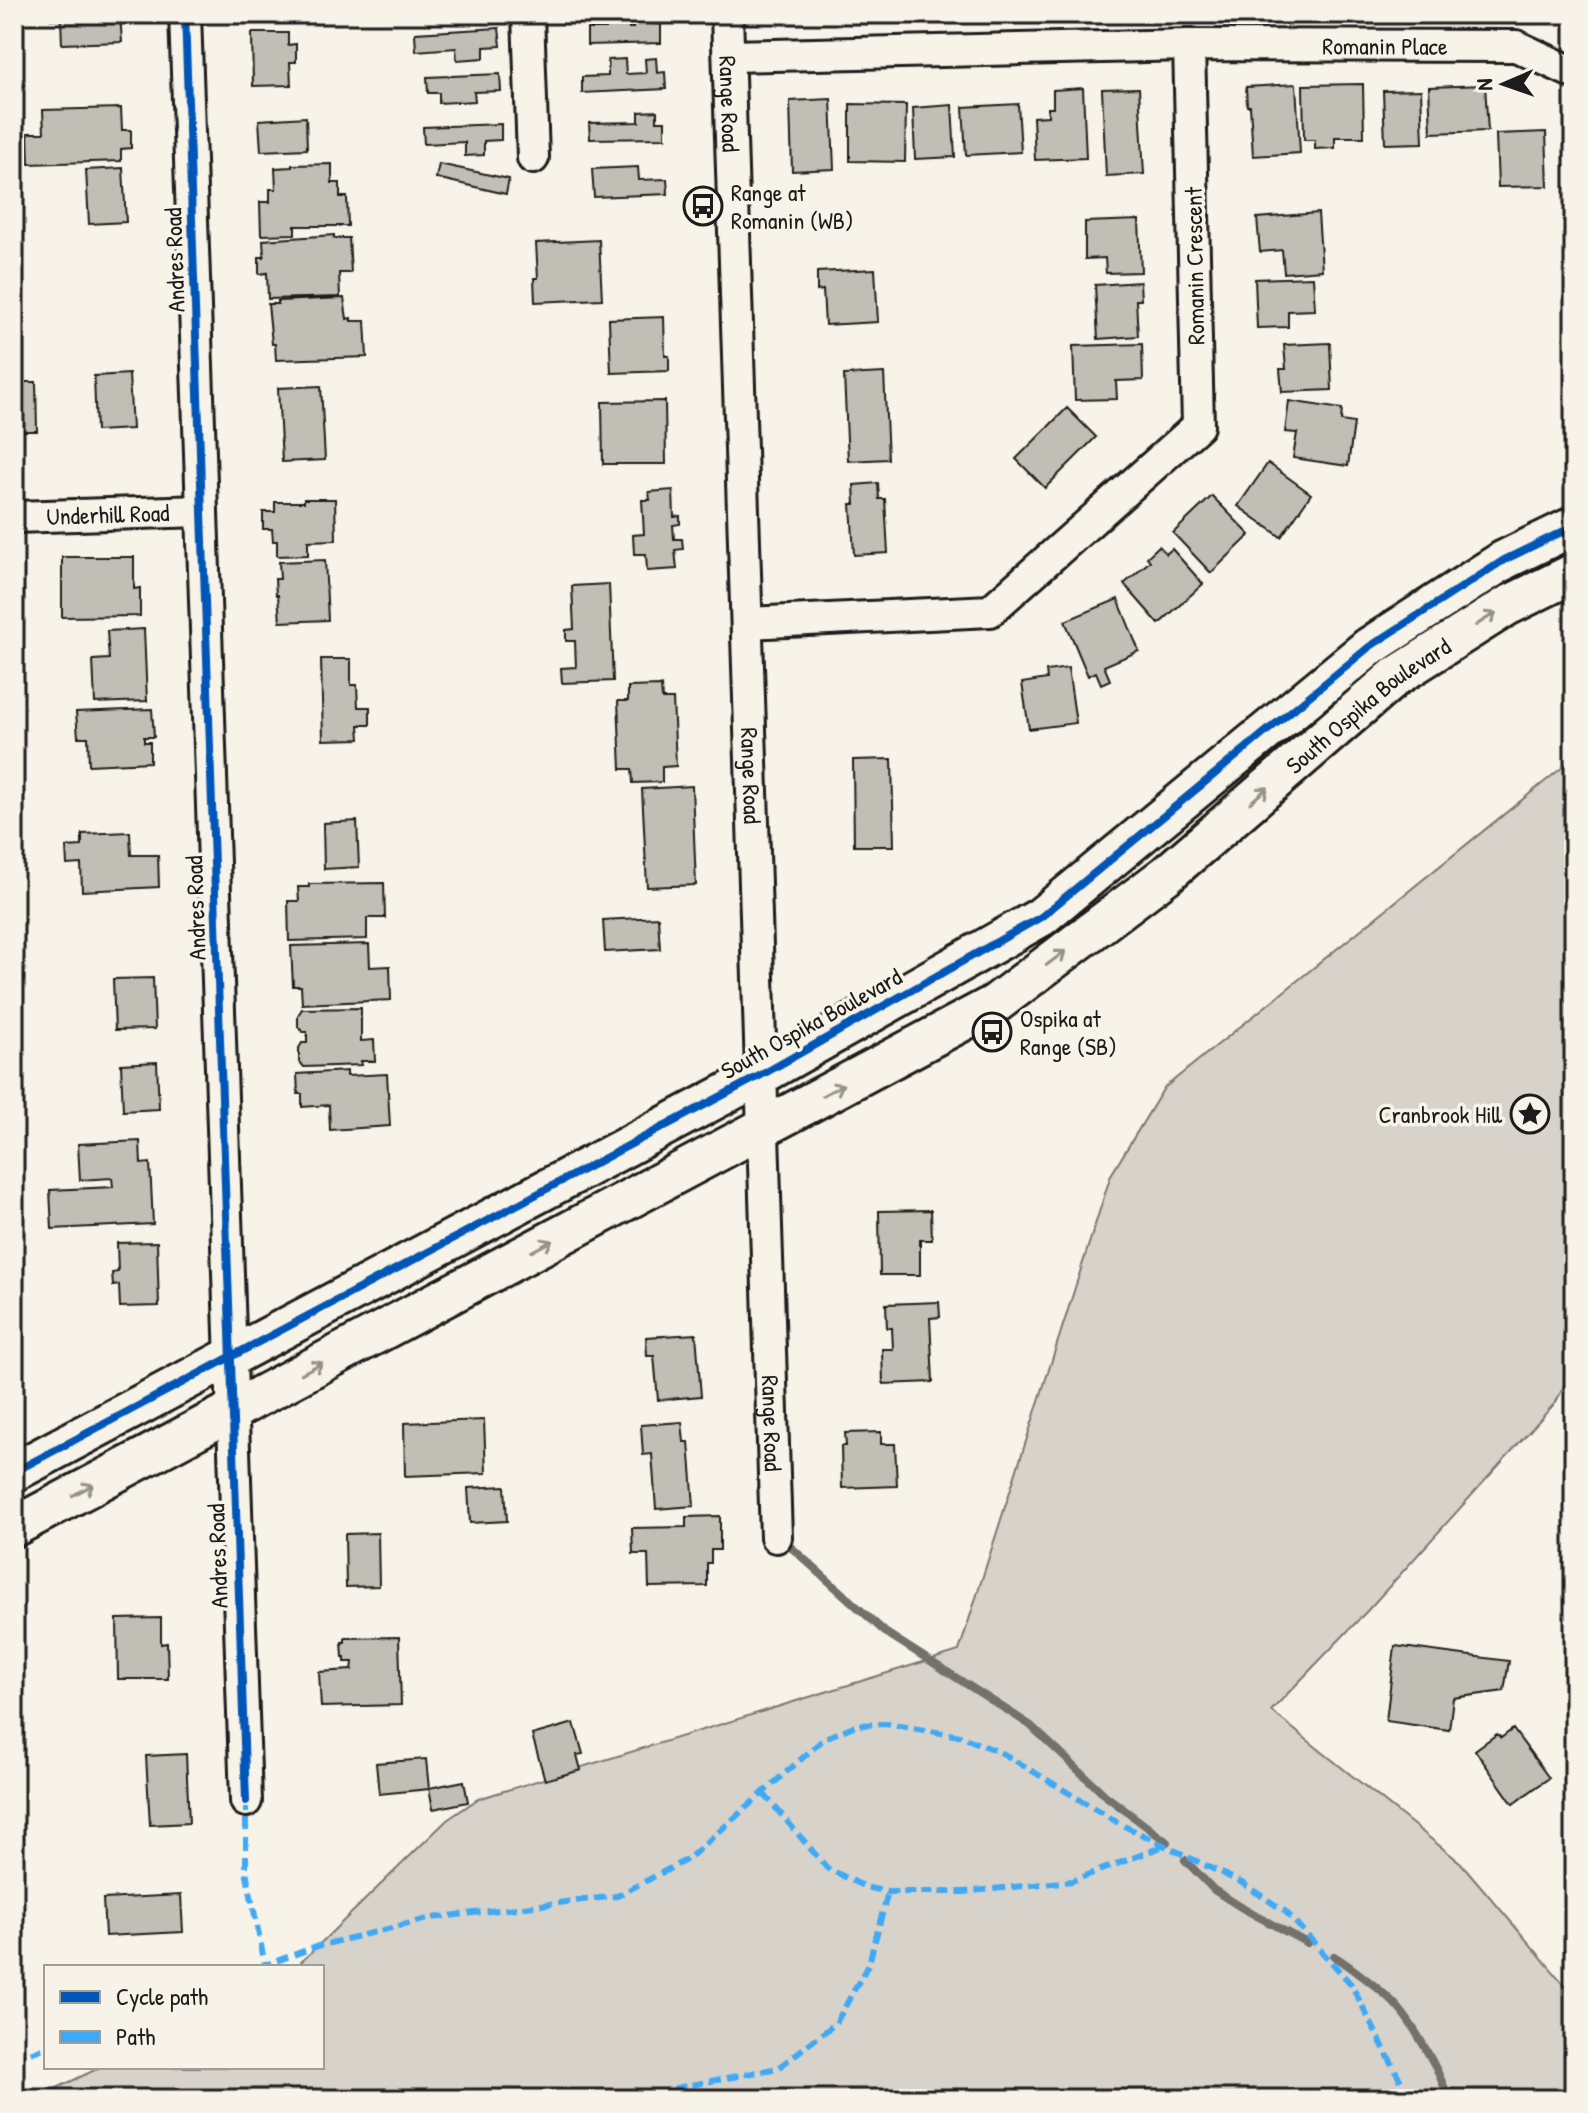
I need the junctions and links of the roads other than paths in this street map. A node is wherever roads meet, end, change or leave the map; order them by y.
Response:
1 (185, 14) edge
2 (528, 14) edge
3 (727, 14) edge
4 (1189, 45) junction
5 (729, 56) junction
6 (1574, 73) edge
7 (533, 158) dead end
8 (202, 511) junction
9 (14, 517) edge
10 (1574, 526) edge
11 (1574, 573) edge
12 (748, 623) junction
13 (763, 1074) junction
14 (764, 1127) junction
15 (231, 1357) junction
16 (232, 1410) junction
17 (14, 1472) edge
18 (14, 1527) edge
19 (776, 1537) dead end
20 (246, 1801) dead end

1 - 8 street, Andres Road
2 - 7 street
3 - 5 street, Range Road
4 - 5 street
4 - 6 street, Romanin Place
4 - 12 street, Romanin Crescent
5 - 12 street, Range Road
8 - 9 street, Underhill Road
8 - 15 street, Andres Road
10 - 13 main road, South Ospika Boulevard
14 -> 11 main road, South Ospika Boulevard
12 - 13 street, Range Road
13 - 14 street, Range Road
13 - 15 main road, South Ospika Boulevard
16 -> 14 main road, South Ospika Boulevard
14 - 19 street, Range Road
15 - 16 street, Andres Road
15 - 17 main road, South Ospika Boulevard
18 -> 16 main road, South Ospika Boulevard
16 - 20 street, Andres Road

